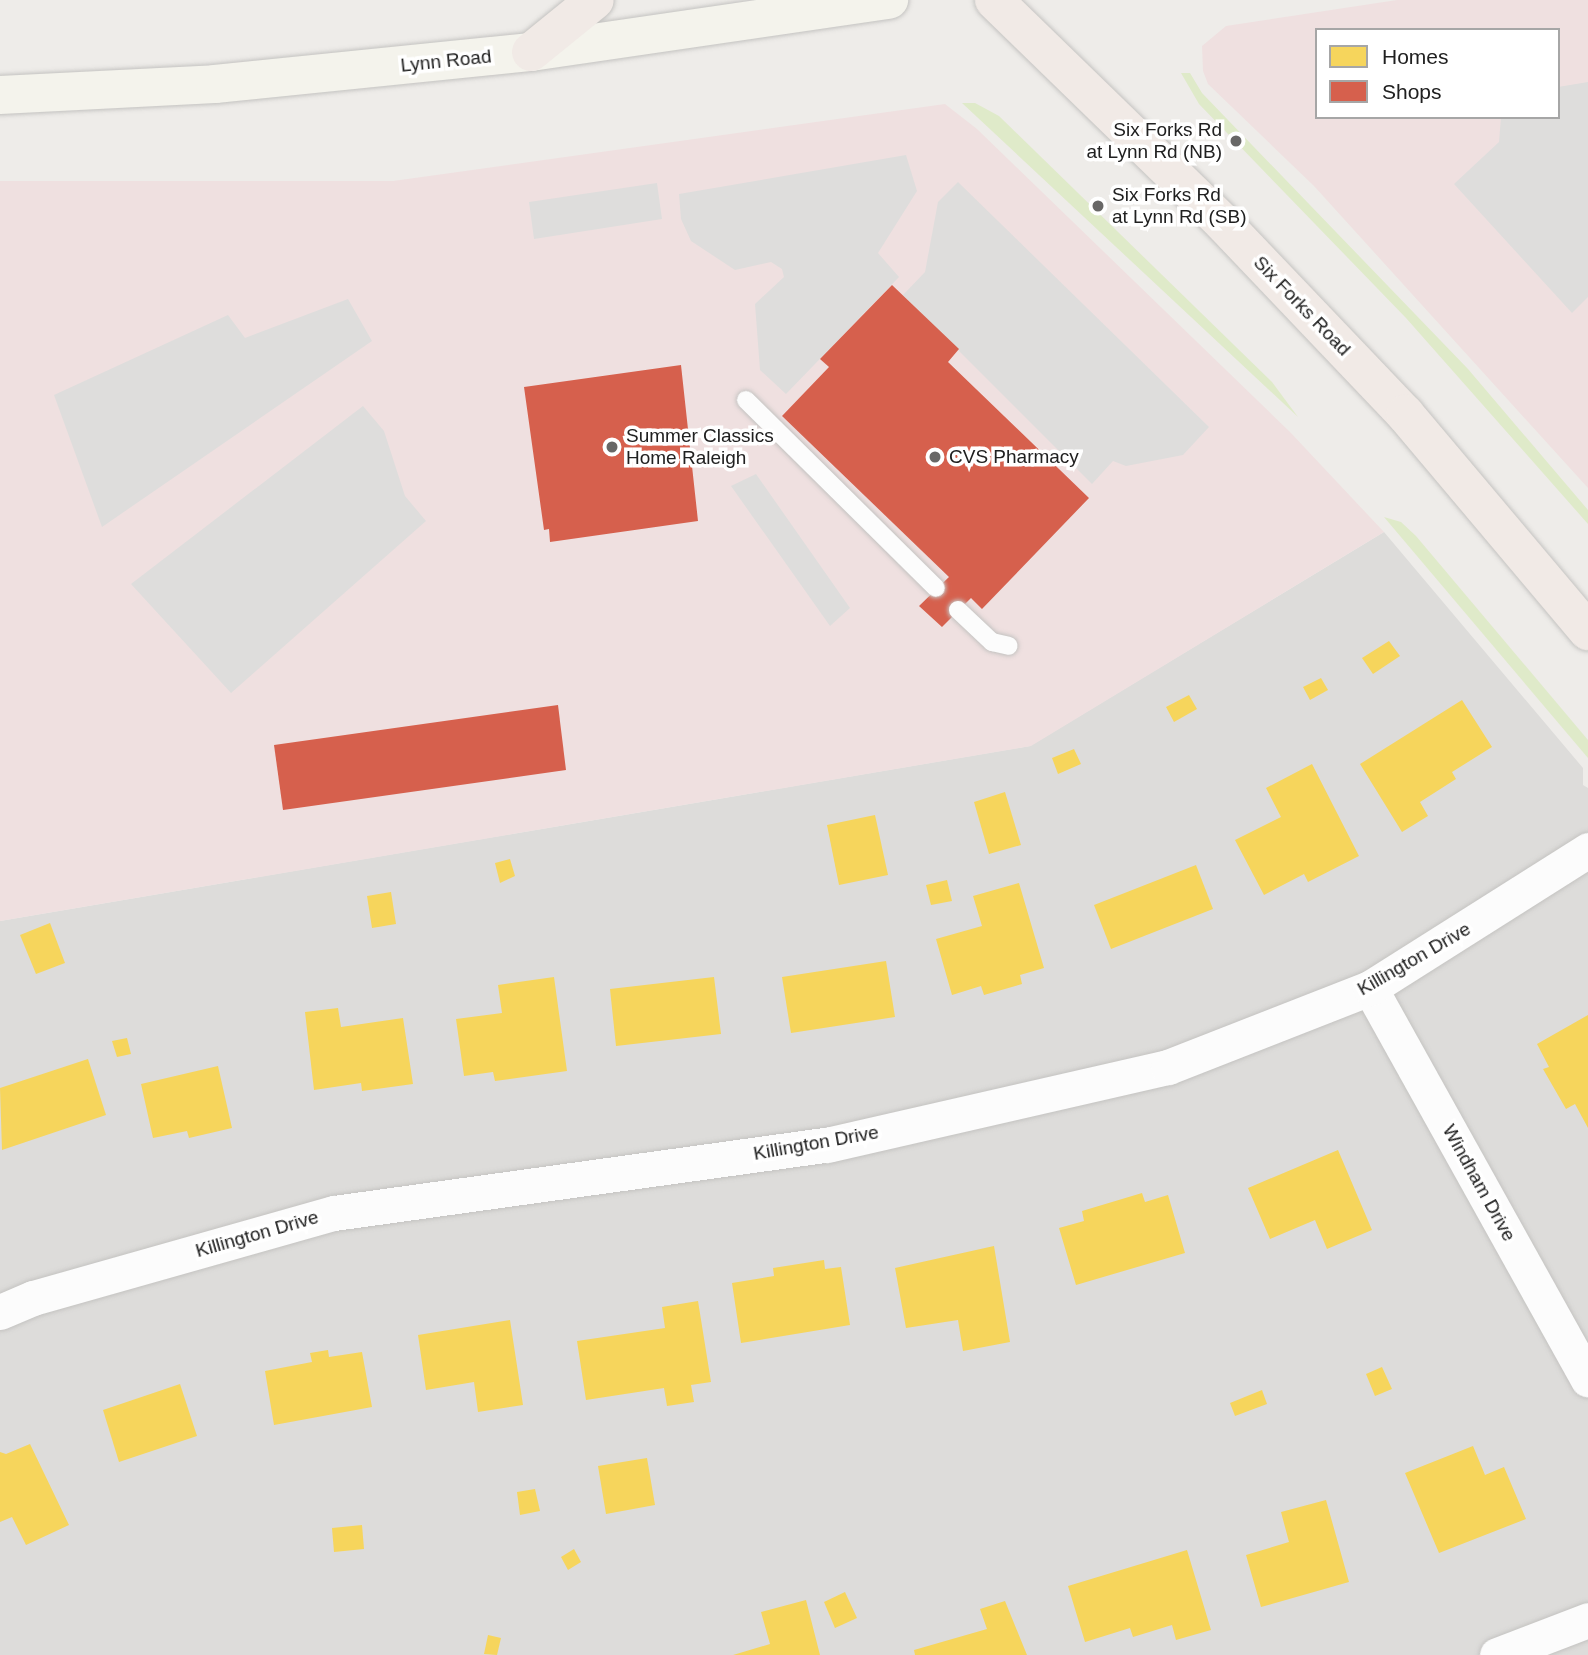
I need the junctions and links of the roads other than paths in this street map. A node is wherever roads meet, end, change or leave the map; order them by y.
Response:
1 (594, 0) edge
2 (889, 0) edge
3 (995, 0) edge
4 (531, 52) junction
5 (0, 95) edge
6 (746, 400) dead end
7 (936, 588) dead end
8 (958, 610) dead end
9 (1588, 631) edge
10 (1009, 646) dead end
11 (1588, 850) edge
12 (1370, 988) junction
13 (0, 1312) edge
14 (1588, 1379) edge
15 (1588, 1620) edge
16 (1497, 1655) edge

1 - 4 main road
2 - 4 main road, Lynn Road
3 - 9 main road, Six Forks Road
4 - 5 main road, Lynn Road
6 - 7 lane
8 - 10 lane
11 - 12 street, Killington Drive
12 - 13 street, Killington Drive
12 - 14 street, Windham Drive
15 - 16 street

